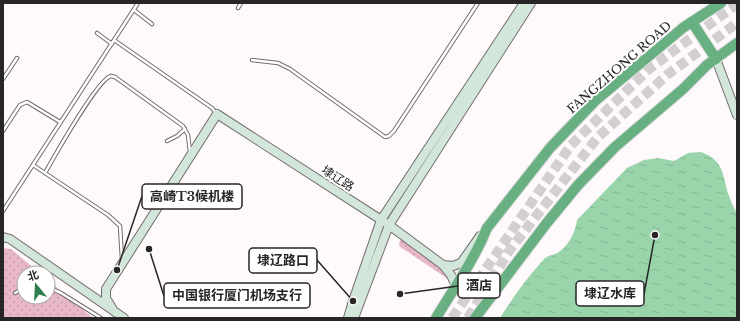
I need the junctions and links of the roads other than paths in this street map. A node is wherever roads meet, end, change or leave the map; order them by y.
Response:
1 (138, 3) edge
2 (240, 3) edge
3 (478, 3) edge
4 (524, 3) edge
5 (531, 3) edge
6 (721, 3) edge
7 (238, 8) dead end
8 (134, 10) junction
9 (692, 22) junction
10 (152, 24) dead end
11 (97, 33) dead end
12 (114, 40) junction
13 (737, 43) edge
14 (112, 44) junction
15 (17, 58) dead end
16 (716, 59) junction
17 (252, 60) dead end
18 (3, 80) edge
19 (217, 114) junction
20 (737, 115) edge
21 (60, 122) junction
22 (186, 128) junction
23 (3, 131) edge
24 (167, 141) dead end
25 (190, 157) junction
26 (33, 165) junction
27 (44, 173) junction
28 (3, 211) edge
29 (381, 220) junction
30 (389, 225) junction
31 (487, 228) junction
32 (5, 237) edge
33 (122, 264) junction
34 (443, 265) junction
35 (456, 286) junction
36 (56, 291) edge
37 (112, 308) junction
38 (101, 318) edge
39 (124, 318) edge
40 (348, 318) edge
41 (354, 318) edge
42 (436, 318) edge
43 (475, 318) edge

1 - 8 lane
2 - 7 lane
3 - 17 lane
4 - 29 main road
5 - 30 main road
6 - 9 highway, FANGZHONG ROAD
8 - 10 lane
8 - 12 lane
9 - 16 highway
9 - 31 highway, FANGZHONG ROAD
11 - 14 lane
12 - 14 lane
12 - 19 lane
13 - 16 highway
14 - 21 lane
15 - 18 lane
16 - 20 main road
16 - 43 highway
19 - 25 main road
19 - 29 main road, 埭辽路
21 - 23 lane
21 - 26 lane
22 - 24 lane
22 - 25 lane
22 - 27 lane
25 - 33 main road
26 - 27 lane
26 - 28 lane
27 - 33 lane
29 - 30 main road, 埭辽路
29 - 40 main road
30 - 34 main road, 埭辽路
30 - 41 main road
31 - 34 main road
31 - 35 highway, FANGZHONG ROAD
32 - 37 main road
33 - 37 main road
34 - 35 main road, 埭辽路
35 - 42 highway, FANGZHONG ROAD
36 - 38 lane
37 - 39 main road

